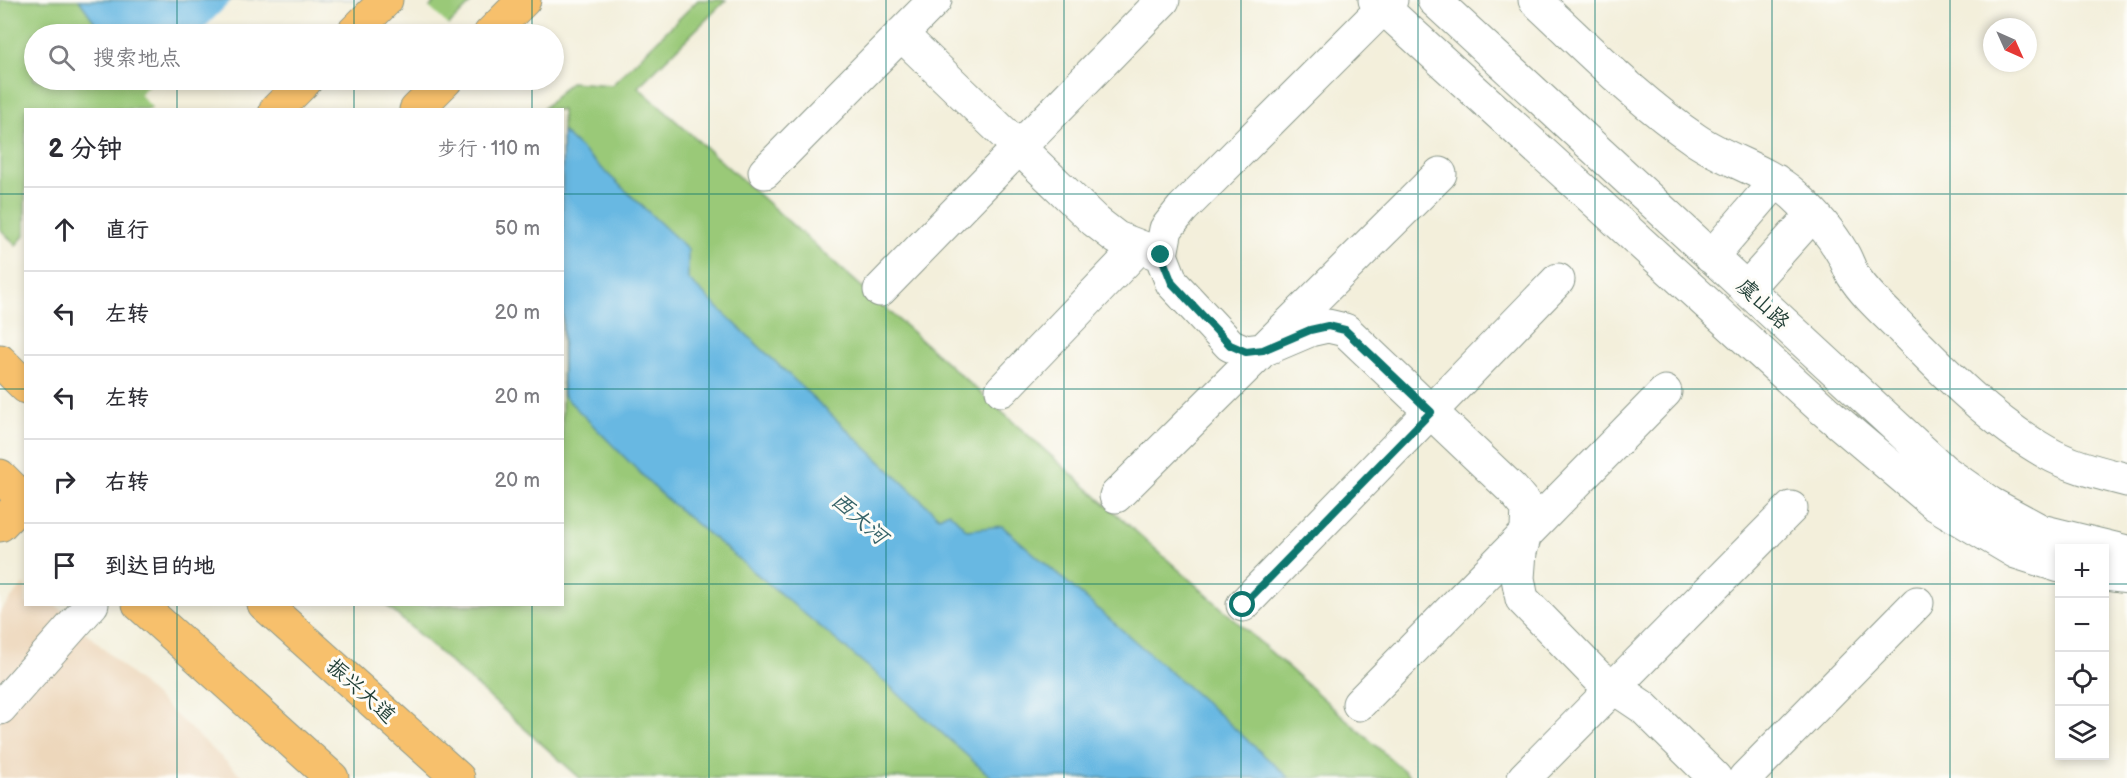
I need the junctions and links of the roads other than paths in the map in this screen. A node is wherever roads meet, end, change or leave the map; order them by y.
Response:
1 (386, 0) edge
2 (524, 0) edge
3 (935, 0) edge
4 (1163, 0) edge
5 (1434, 0) edge
6 (1535, 0) edge
7 (1384, 2) edge
8 (361, 24) edge
9 (500, 24) edge
10 (901, 34) junction
11 (296, 90) edge
12 (436, 90) edge
13 (278, 108) edge
14 (418, 108) edge
15 (1019, 148) junction
16 (765, 172) dead end
17 (1440, 174) dead end
18 (1776, 181) junction
19 (1813, 214) junction
20 (1150, 251) junction
21 (1711, 256) junction
22 (1558, 280) dead end
23 (1746, 289) junction
24 (880, 290) dead end
25 (1263, 350) junction
26 (1002, 390) dead end
27 (1665, 392) dead end
28 (1431, 412) junction
29 (0, 476) edge
30 (2127, 480) edge
31 (1116, 496) dead end
32 (24, 499) edge
33 (24, 501) edge
34 (1791, 508) dead end
35 (0, 525) edge
36 (1525, 534) junction
37 (2127, 552) edge
38 (2055, 564) edge
39 (2109, 575) edge
40 (2127, 577) edge
41 (1917, 603) dead end
42 (1243, 605) dead end
43 (90, 606) edge
44 (141, 606) edge
45 (266, 606) edge
46 (1614, 687) junction
47 (1359, 704) dead end
48 (0, 708) edge
49 (332, 778) edge
50 (458, 778) edge
51 (1524, 778) edge
52 (1715, 778) edge
53 (1745, 778) edge

1 - 8 main road
2 - 9 main road
3 - 10 street
4 - 15 street
5 - 21 street, 虞山路
6 - 18 street
7 - 20 street
7 - 38 street, 虞山路
10 - 15 street
10 - 16 street
11 - 13 main road
12 - 14 main road
15 - 20 street
15 - 24 street
17 - 25 street
18 - 19 street
18 - 21 street
19 - 23 street
19 - 30 street
20 - 25 street
20 - 26 street
21 - 23 street, 虞山路
22 - 28 street
23 - 37 street, 虞山路
25 - 28 street
25 - 31 street
27 - 36 street
28 - 36 street
28 - 42 street
29 - 32 main road
33 - 35 main road
34 - 46 street
36 - 46 street
36 - 47 street
39 - 40 street
41 - 53 street
43 - 48 street
44 - 49 main road
45 - 50 main road, 振兴大道
46 - 51 street
46 - 52 street

